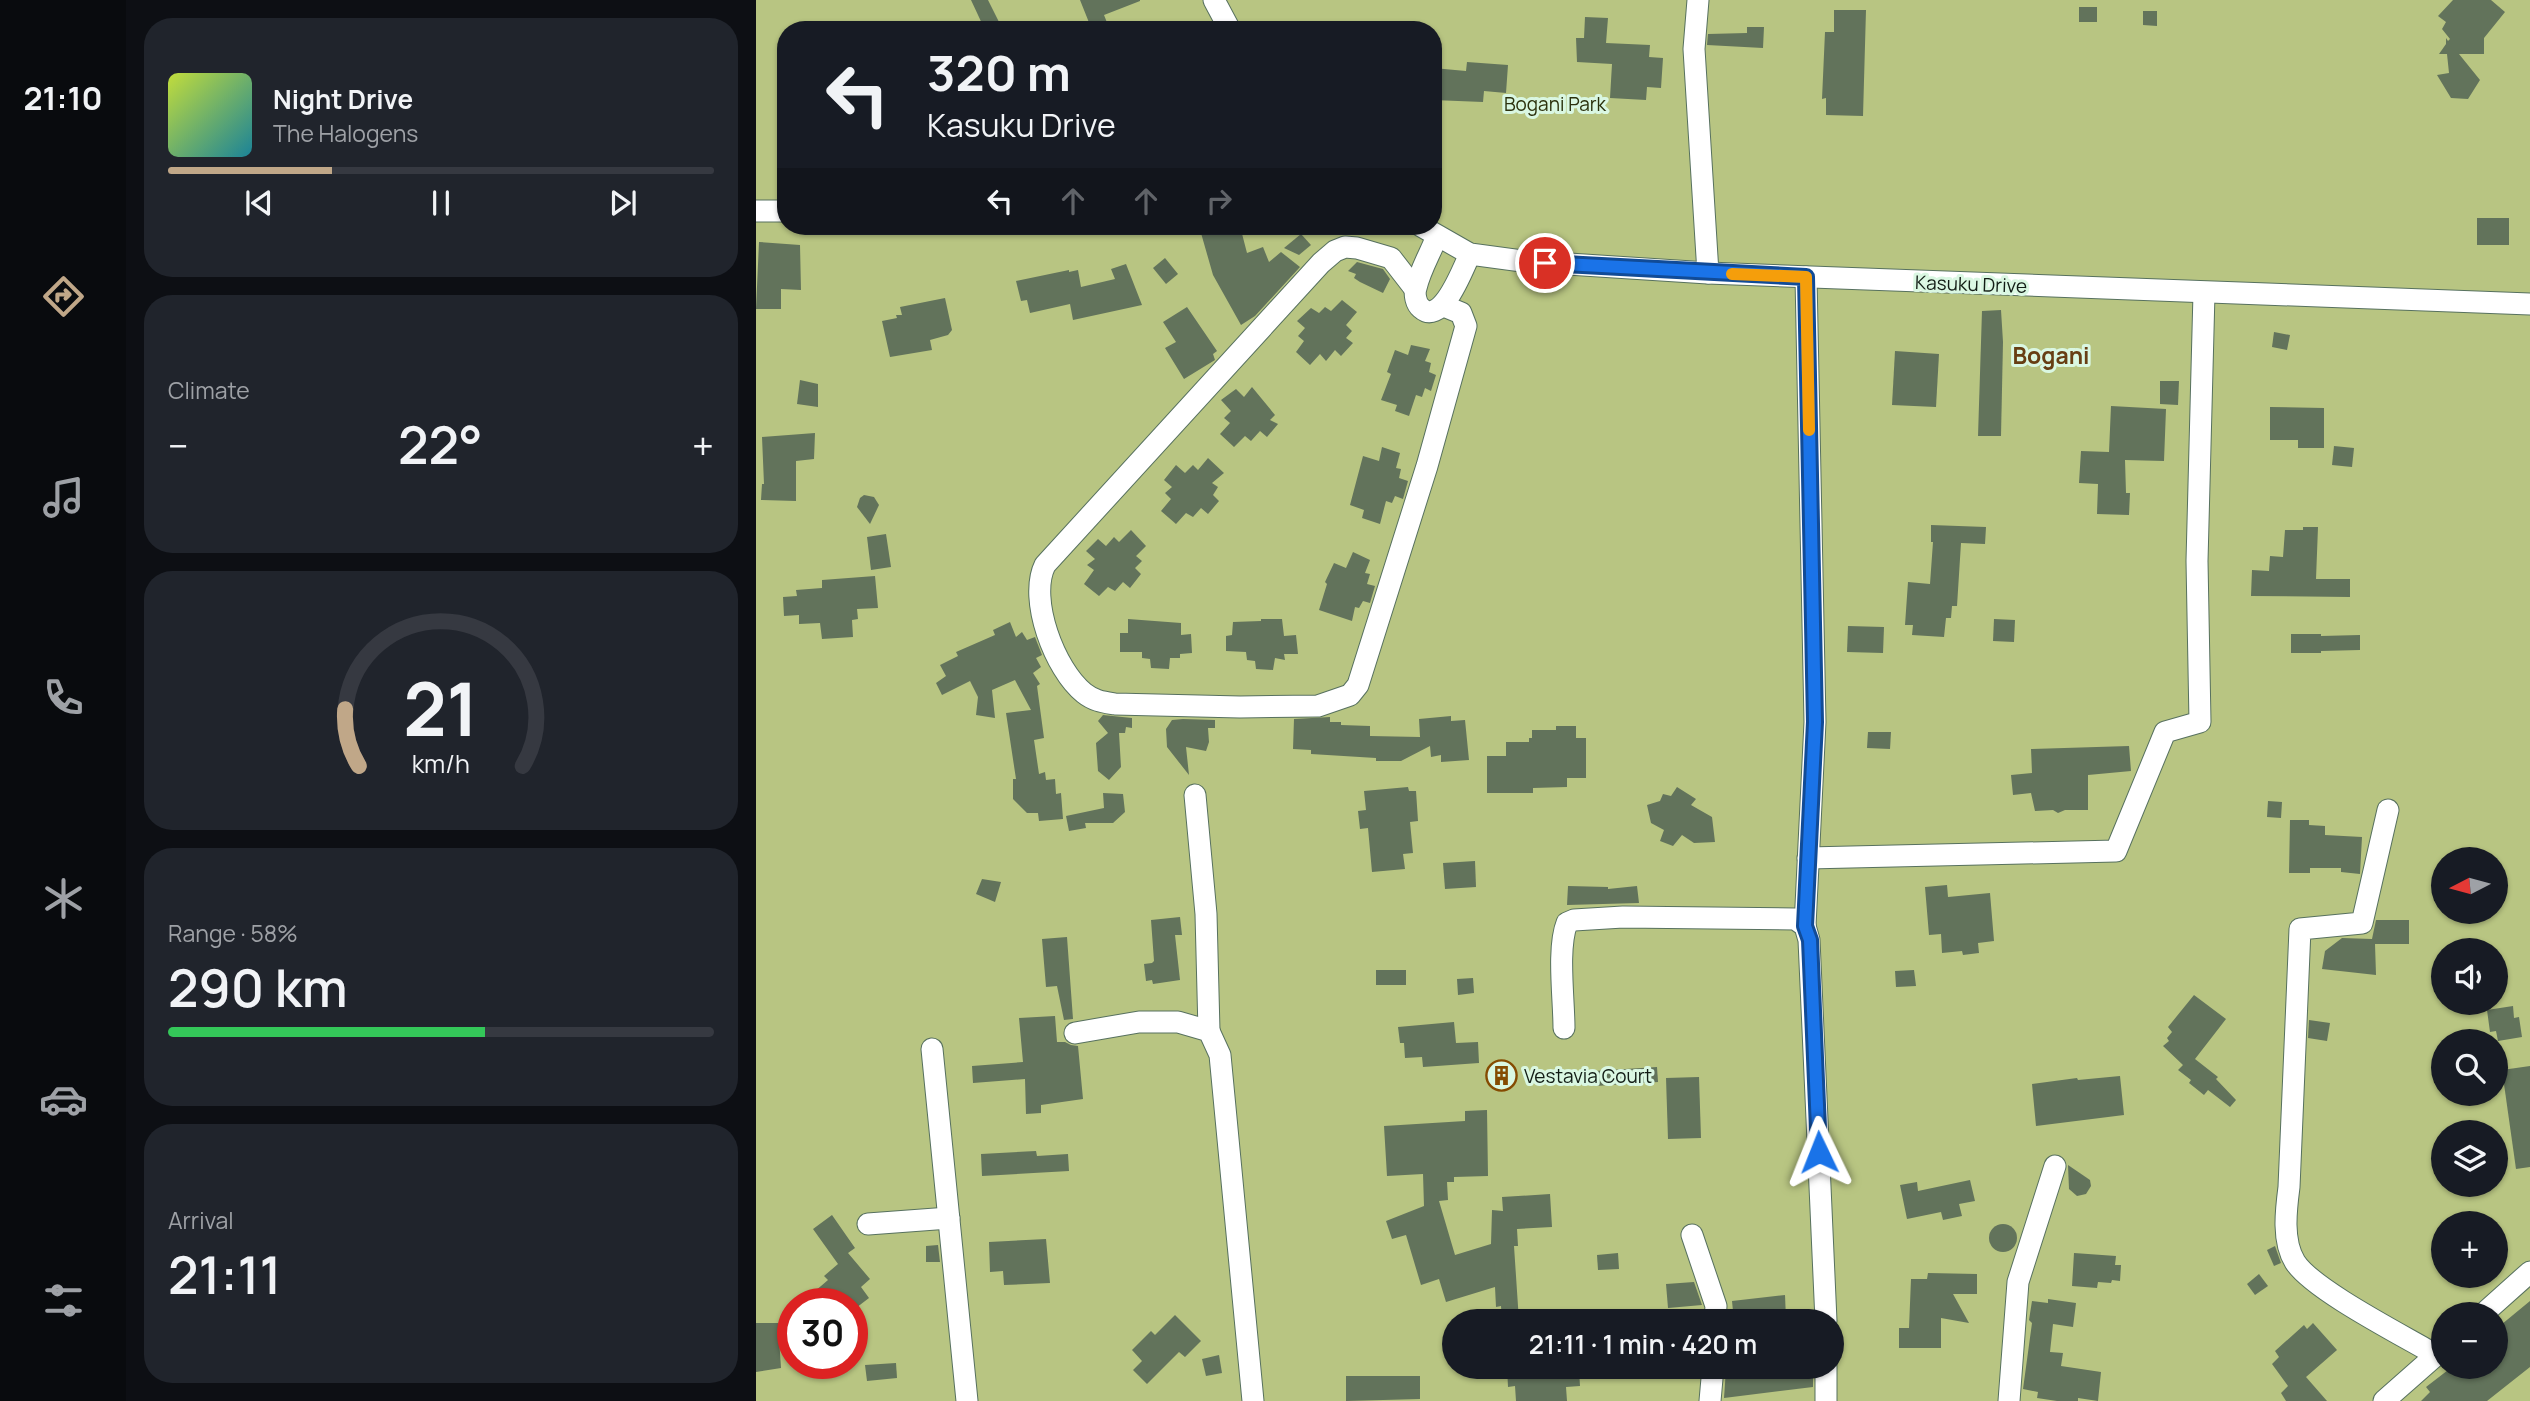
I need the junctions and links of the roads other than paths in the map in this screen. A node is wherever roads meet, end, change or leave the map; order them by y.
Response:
1 (1214, 0) edge
2 (1698, 0) edge
3 (1225, 21) edge
4 (756, 211) edge
5 (777, 211) edge
6 (1428, 235) edge
7 (1436, 235) edge
8 (1470, 254) junction
9 (1708, 273) junction
10 (1806, 277) junction
11 (1415, 289) junction
12 (2204, 293) junction
13 (2530, 304) edge
14 (1444, 306) junction
15 (1195, 795) dead end
16 (2388, 810) dead end
17 (1808, 858) junction
18 (1805, 926) junction
19 (1564, 1028) dead end
20 (1209, 1031) junction
21 (1075, 1033) dead end
22 (932, 1049) dead end
23 (2054, 1166) dead end
24 (949, 1218) junction
25 (868, 1224) dead end
26 (1692, 1235) dead end
27 (2530, 1272) edge
28 (2496, 1302) edge
29 (1716, 1309) edge
30 (1825, 1309) edge
31 (2431, 1348) edge
32 (2431, 1359) edge
33 (1712, 1379) edge
34 (1826, 1379) edge
35 (967, 1401) edge
36 (1253, 1401) edge
37 (1710, 1401) edge
38 (1826, 1401) edge
39 (2009, 1401) edge
40 (2384, 1401) edge

1 - 3 street
2 - 9 street
4 - 5 street
6 - 11 street
7 - 8 street, Kasuku Drive
8 - 9 street, Kasuku Drive
8 - 14 street
9 - 10 street, Kasuku Drive
10 - 12 street, Kasuku Drive
10 - 17 street
11 - 14 street
11 - 14 street
12 - 13 street, Kasuku Drive
12 - 17 street
15 - 20 street
16 - 31 street
17 - 18 street
18 - 19 street
18 - 30 street
20 - 21 street
20 - 36 street
22 - 24 street
23 - 39 street
24 - 25 street
24 - 35 street
26 - 29 street
27 - 28 street
32 - 40 street
33 - 37 street
34 - 38 street

